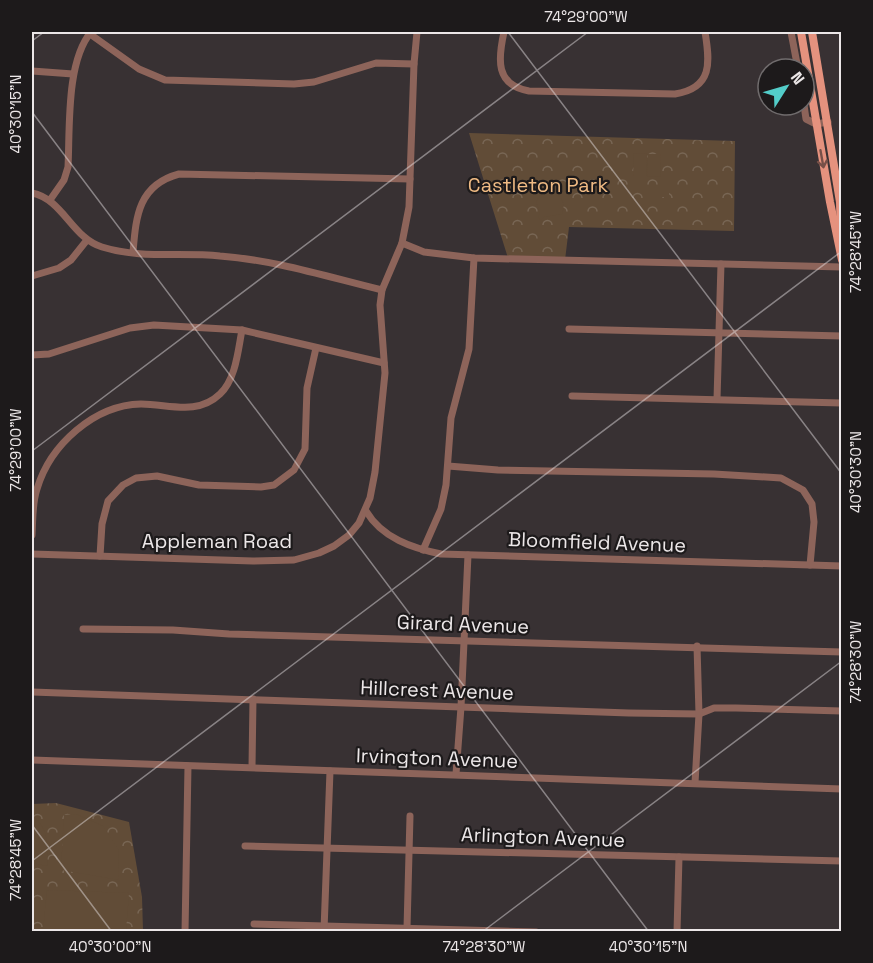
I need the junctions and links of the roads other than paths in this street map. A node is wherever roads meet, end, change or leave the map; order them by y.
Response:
1 (417, 32) edge
2 (504, 32) edge
3 (705, 32) edge
4 (791, 32) edge
5 (801, 32) edge
6 (812, 32) edge
7 (91, 33) edge
8 (796, 57) edge
9 (805, 57) edge
10 (817, 61) joint
11 (414, 64) junction
12 (32, 71) edge
13 (74, 74) junction
14 (806, 117) edge
15 (815, 117) edge
16 (828, 122) junction
17 (816, 124) junction
18 (410, 179) junction
19 (32, 193) edge
20 (50, 200) junction
21 (842, 238) edge
22 (87, 240) junction
23 (402, 243) junction
24 (134, 252) junction
25 (474, 258) junction
26 (842, 260) edge
27 (721, 264) junction
28 (842, 267) edge
29 (32, 276) edge
30 (381, 290) junction
31 (569, 329) dead end
32 (242, 330) junction
33 (719, 333) junction
34 (842, 336) edge
35 (316, 348) junction
36 (32, 355) edge
37 (384, 363) junction
38 (572, 396) dead end
39 (717, 399) junction
40 (842, 403) edge
41 (448, 466) junction
42 (366, 511) junction
43 (32, 535) edge
44 (423, 550) junction
45 (32, 554) edge
46 (468, 555) junction
47 (100, 556) junction
48 (810, 565) junction
49 (842, 566) edge
50 (83, 629) dead end
51 (464, 640) junction
52 (697, 646) junction
53 (842, 652) edge
54 (32, 692) edge
55 (254, 699) junction
56 (461, 707) junction
57 (842, 711) edge
58 (699, 714) junction
59 (32, 760) edge
60 (188, 766) junction
61 (252, 767) junction
62 (330, 771) junction
63 (456, 774) junction
64 (695, 783) junction
65 (842, 789) edge
66 (410, 816) dead end
67 (244, 846) dead end
68 (327, 847) junction
69 (409, 850) junction
70 (679, 857) junction
71 (842, 861) edge
72 (254, 924) dead end
73 (407, 928) junction
74 (324, 929) edge
75 (440, 931) edge
76 (185, 932) edge
77 (536, 932) edge
78 (676, 932) edge

1 - 11 street, Appleman Road
2 - 3 street
4 - 8 street
5 - 9 main road
6 - 10 main road
7 - 11 street
7 - 13 street
10 - 16 main road
11 - 18 street, Appleman Road
12 - 13 street
13 - 20 street
14 - 17 street
15 - 17 main road
16 - 17 street
16 - 21 main road
17 -> 26 main road
18 - 23 street, Appleman Road
18 - 24 street
19 - 20 street
20 - 22 street
22 - 24 street
22 - 29 street
23 - 25 street
23 - 30 street, Appleman Road
24 - 30 street
25 - 27 street
25 - 41 street
27 - 28 street
27 - 33 street
30 - 37 street, Appleman Road
31 - 33 street
32 - 35 street
32 - 36 street
32 - 43 street
33 - 34 street
33 - 39 street
35 - 37 street
35 - 47 street
37 - 42 street, Appleman Road
38 - 39 street
39 - 40 street
41 - 44 street
41 - 48 street
42 - 44 street, Bloomfield Avenue
42 - 47 street, Appleman Road
44 - 46 street, Bloomfield Avenue
45 - 47 street, Appleman Road
46 - 48 street, Bloomfield Avenue
46 - 51 street
48 - 49 street, Bloomfield Avenue
50 - 51 street, Girard Avenue
51 - 52 street, Girard Avenue
51 - 56 street
52 - 53 street, Girard Avenue
52 - 58 street
54 - 55 street, Hillcrest Avenue
55 - 56 street, Hillcrest Avenue
55 - 61 street
56 - 58 street, Hillcrest Avenue
56 - 63 street
57 - 58 street, Hillcrest Avenue
58 - 64 street
59 - 60 street, Irvington Avenue
60 - 61 street, Irvington Avenue
60 - 76 street
61 - 62 street, Irvington Avenue
62 - 63 street, Irvington Avenue
62 - 68 street
63 - 64 street, Irvington Avenue
64 - 65 street, Irvington Avenue
66 - 69 street
67 - 68 street, Arlington Avenue
68 - 69 street, Arlington Avenue
68 - 74 street
69 - 70 street, Arlington Avenue
69 - 73 street
70 - 71 street, Arlington Avenue
70 - 78 street
72 - 74 street
73 - 74 street
73 - 75 street
75 - 77 street

